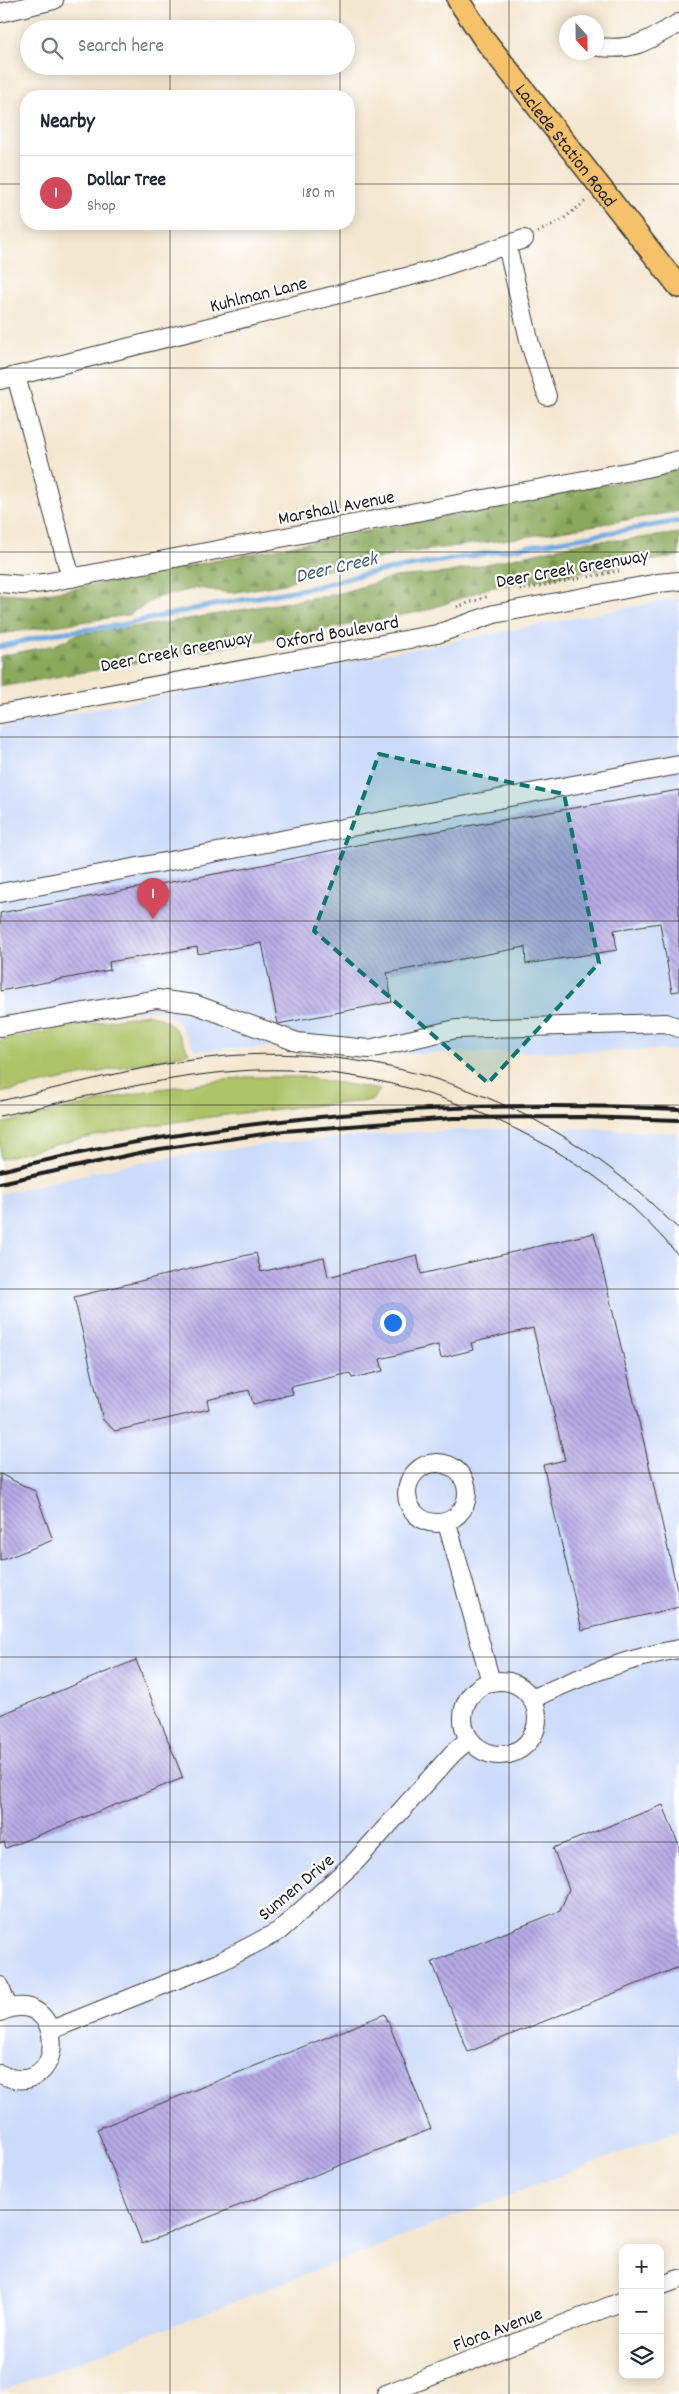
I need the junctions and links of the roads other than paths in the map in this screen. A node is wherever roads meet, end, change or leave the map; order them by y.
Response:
1 (54, 0) edge
2 (458, 0) edge
3 (0, 14) edge
4 (679, 22) edge
5 (604, 48) edge
6 (524, 239) road end
7 (507, 246) junction
8 (679, 287) edge
9 (8, 378) edge
10 (547, 396) dead end
11 (679, 460) edge
12 (71, 578) junction
13 (679, 581) edge
14 (0, 583) edge
15 (0, 714) edge
16 (679, 765) edge
17 (0, 893) edge
18 (0, 1027) edge
19 (679, 1028) edge
20 (447, 1522) dead end
21 (679, 1649) edge
22 (491, 1682) junction
23 (532, 1699) junction
24 (469, 1739) junction
25 (0, 1986) edge
26 (4, 2010) edge
27 (51, 2030) junction
28 (0, 2074) edge
29 (679, 2279) edge
30 (664, 2285) edge
31 (619, 2303) edge
32 (386, 2394) edge

1 - 3 street
2 - 8 main road, Laclede Station Road
4 - 5 street
6 - 7 street, Kuhlman Lane
7 - 9 street, Kuhlman Lane
7 - 10 street
9 - 12 street
11 - 12 street, Marshall Avenue
12 - 14 street, Marshall Avenue
13 - 15 street, Oxford Boulevard
16 - 17 street
18 - 19 street
20 - 22 street
21 - 23 street
22 - 23 street
22 - 24 street
23 - 24 street
24 - 27 street, Sunnen Drive
25 - 26 street
26 - 27 street
27 - 28 street
29 - 30 street
31 - 32 street, Flora Avenue

